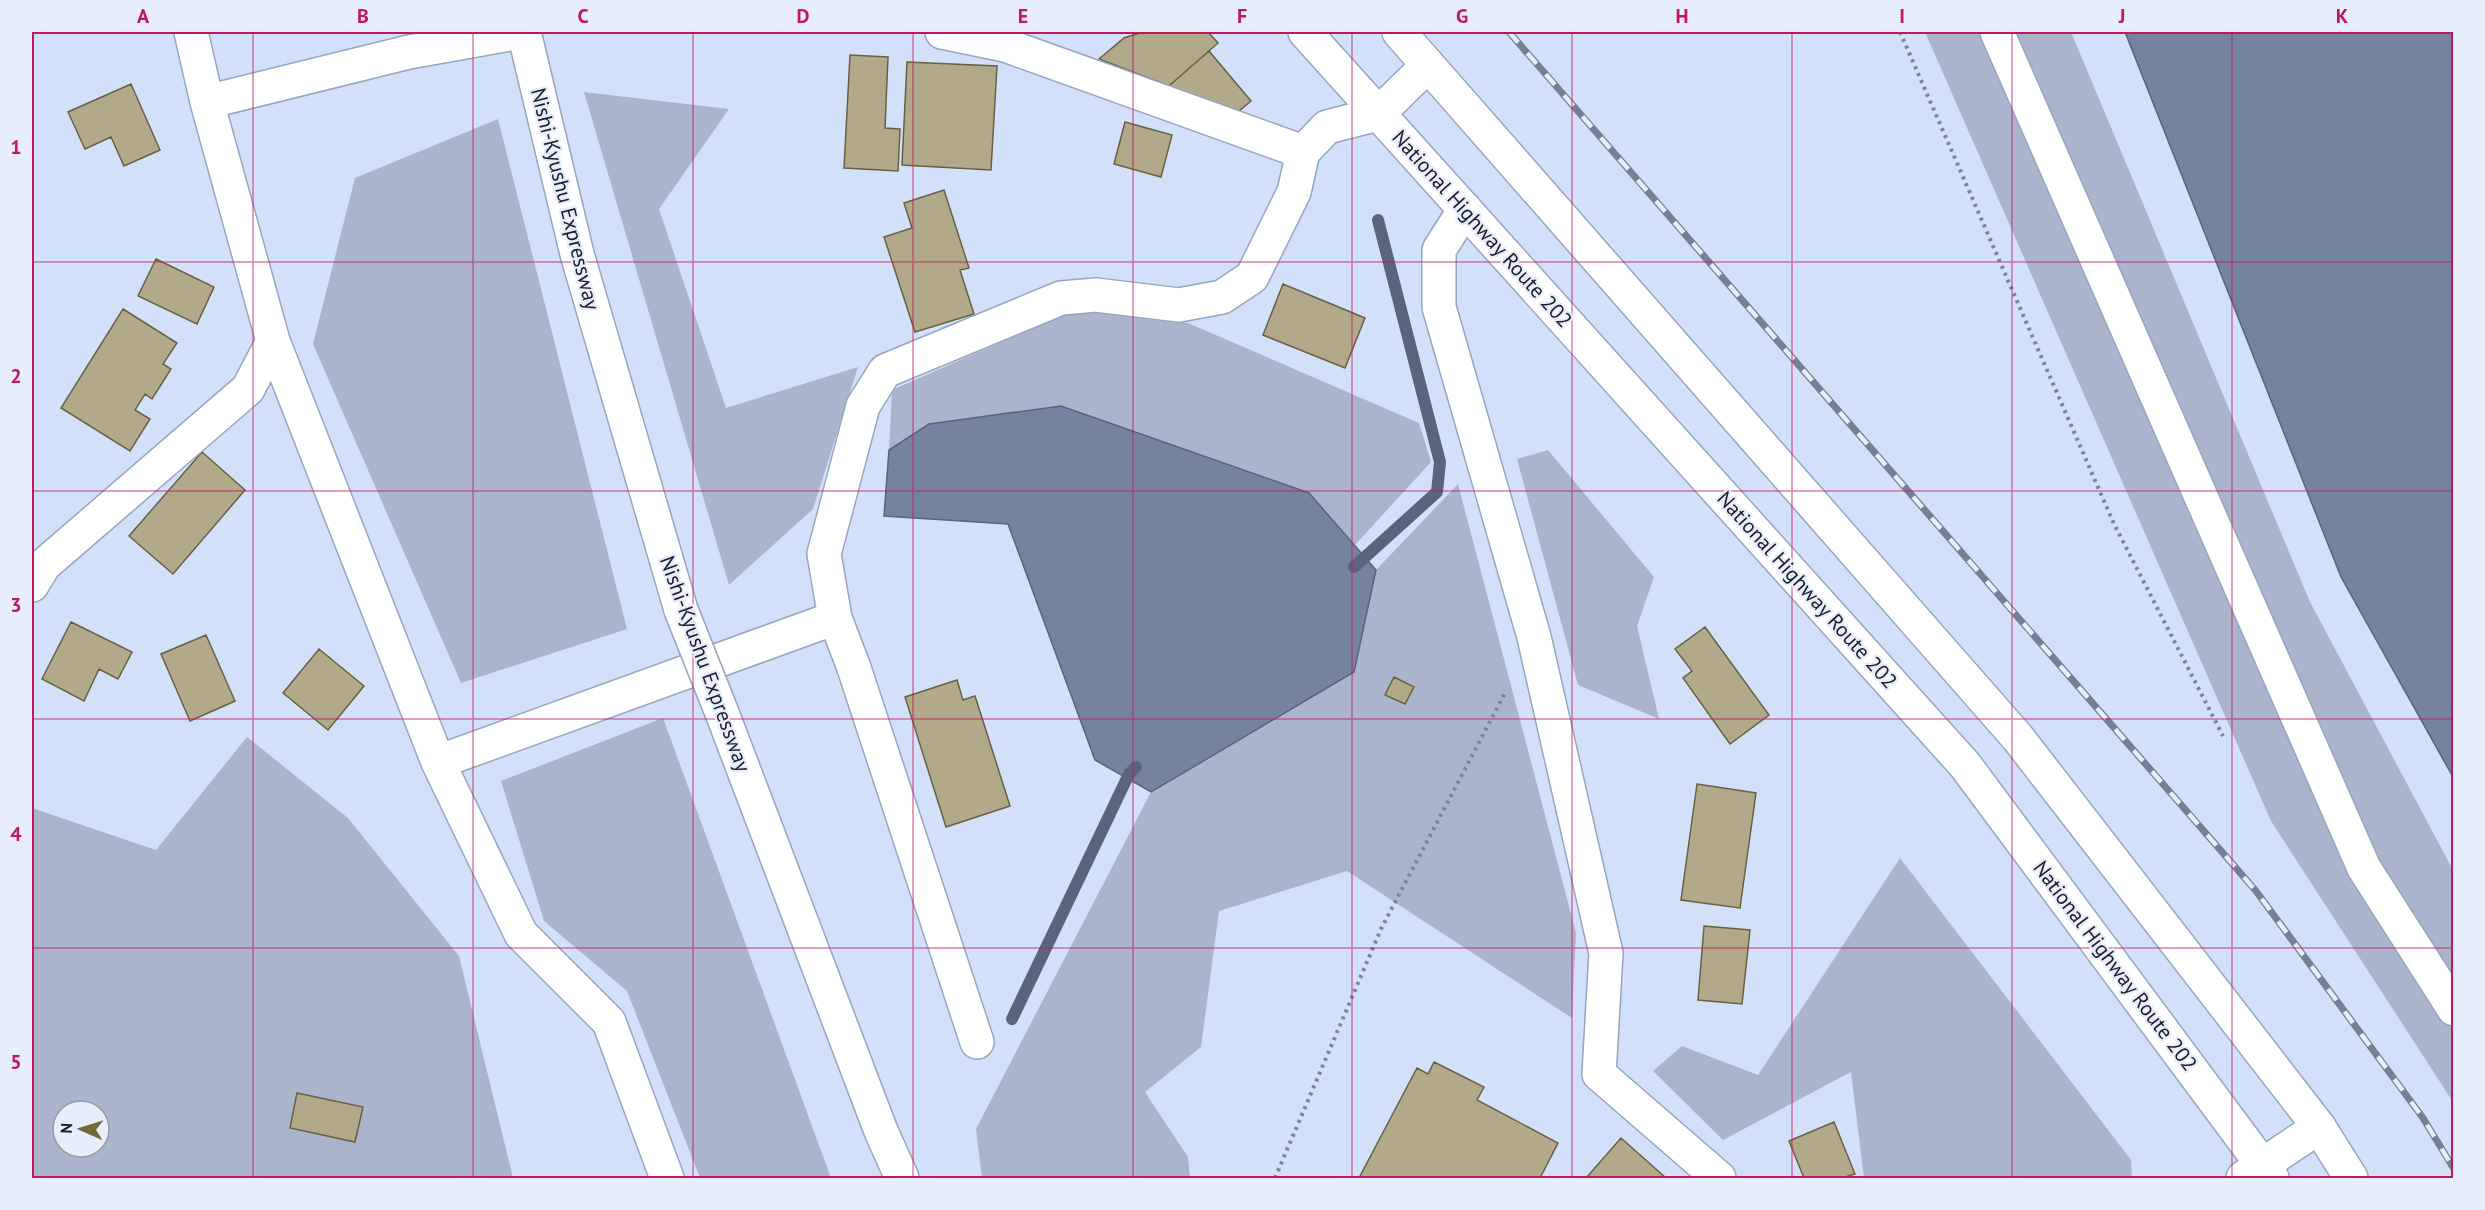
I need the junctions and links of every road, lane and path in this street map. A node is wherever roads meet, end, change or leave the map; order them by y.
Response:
1 (191, 32) edge
2 (522, 32) edge
3 (942, 32) edge
4 (1305, 32) edge
5 (1399, 32) edge
6 (1900, 32) edge
7 (1997, 32) edge
8 (1428, 64) junction
9 (207, 102) junction
10 (1378, 114) junction
11 (1303, 152) junction
12 (1465, 209) junction
13 (273, 340) junction
14 (32, 585) edge
15 (835, 618) junction
16 (1506, 689) dead end
17 (2223, 736) dead end
18 (438, 762) junction
19 (2454, 1009) edge
20 (977, 1042) dead end
21 (2319, 1127) junction
22 (2260, 1174) edge
23 (667, 1179) edge
24 (902, 1179) edge
25 (1275, 1179) edge
26 (1719, 1179) edge
27 (2351, 1179) edge

1 - 9 main road
2 - 9 main road
2 - 24 main road, Nishi-Kyushu Expressway, bridge
3 - 11 main road
4 - 10 main road, National Highway Route 202
5 - 8 main road
6 - 17 path
7 - 19 main road
8 - 10 main road
8 - 21 main road
9 - 13 main road
10 - 11 main road
10 - 12 main road, National Highway Route 202
11 - 15 main road
12 - 22 main road, National Highway Route 202
12 - 26 main road
13 - 14 main road
13 - 18 main road
15 - 18 main road
15 - 20 main road
16 - 25 path
18 - 23 main road
21 - 22 main road
21 - 27 main road

